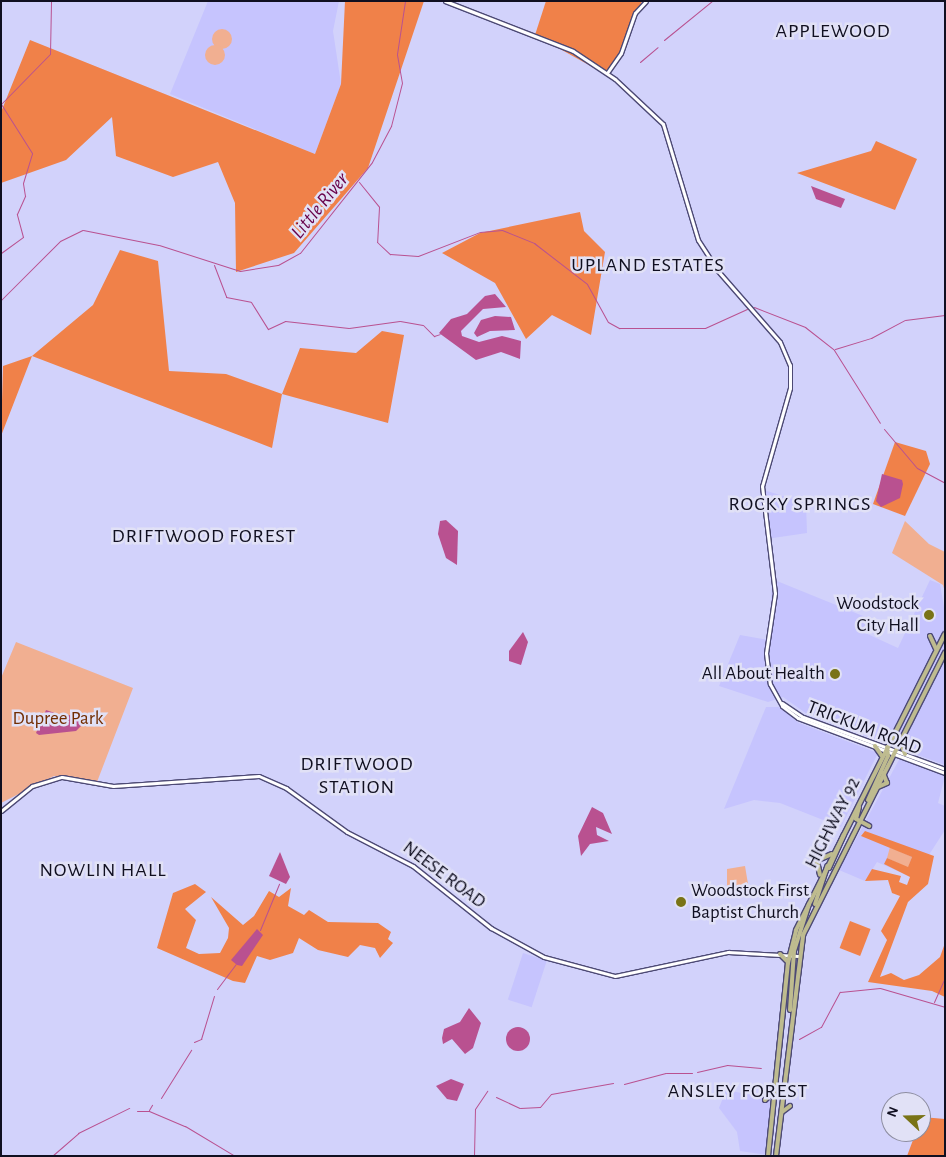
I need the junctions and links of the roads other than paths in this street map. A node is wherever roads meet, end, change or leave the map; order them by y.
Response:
1 (445, 1) edge
2 (643, 2) edge
3 (607, 73) junction
4 (945, 634) edge
5 (936, 651) junction
6 (945, 653) edge
7 (780, 701) junction
8 (900, 740) junction
9 (875, 746) junction
10 (887, 749) junction
11 (894, 752) junction
12 (905, 754) junction
13 (899, 755) junction
14 (882, 757) junction
15 (891, 758) junction
16 (945, 771) edge
17 (883, 773) junction
18 (876, 788) junction
19 (862, 797) junction
20 (865, 808) junction
21 (1, 811) edge
22 (863, 814) junction
23 (859, 822) junction
24 (846, 828) junction
25 (834, 853) junction
26 (828, 867) junction
27 (819, 880) junction
28 (809, 900) junction
29 (813, 911) junction
30 (792, 946) junction
31 (781, 954) junction
32 (794, 955) junction
33 (788, 963) junction
34 (775, 1089) junction
35 (765, 1100) dead end
36 (790, 1106) dead end
37 (781, 1114) junction
38 (768, 1156) edge
39 (776, 1156) edge

1 - 3 street, TRICKUM ROAD
2 - 3 street
3 - 7 street, TRICKUM ROAD
4 - 5 main road, HIGHWAY 92
4 - 5 main road
5 - 10 main road, HIGHWAY 92
6 - 8 main road, HIGHWAY 92
7 - 9 street, TRICKUM ROAD
7 - 10 street, TRICKUM ROAD
8 - 11 main road, HIGHWAY 92
8 - 12 main road
9 - 10 street, TRICKUM ROAD
9 - 14 main road
10 - 11 street, TRICKUM ROAD
10 - 14 main road, HIGHWAY 92
10 - 20 main road
11 - 12 street, TRICKUM ROAD
11 - 13 street, TRICKUM ROAD
11 - 15 main road, HIGHWAY 92
12 - 16 street, TRICKUM ROAD
13 - 15 main road
13 - 16 street, TRICKUM ROAD
14 - 19 main road, HIGHWAY 92
15 - 17 main road, HIGHWAY 92
17 - 18 main road, HIGHWAY 92
17 - 18 main road
18 - 20 main road, HIGHWAY 92
19 - 23 main road
19 - 24 main road, HIGHWAY 92
20 - 22 main road, HIGHWAY 92
21 - 31 street, NEESE ROAD
22 - 23 main road, HIGHWAY 92
22 - 23 main road
23 - 29 main road, HIGHWAY 92
24 - 25 main road, HIGHWAY 92
24 - 26 main road
25 - 26 main road, HIGHWAY 92
25 - 27 main road
26 - 27 main road, HIGHWAY 92
26 - 29 main road
27 - 28 main road, HIGHWAY 92
28 - 30 main road, HIGHWAY 92
28 - 32 main road
29 - 32 main road, HIGHWAY 92
30 - 31 main road
30 - 32 main road, HIGHWAY 92
31 - 32 street, NEESE ROAD
31 - 33 main road
32 - 33 main road, HIGHWAY 92
32 - 37 main road
33 - 34 main road, HIGHWAY 92
34 - 35 main road
34 - 38 main road, HIGHWAY 92
36 - 37 main road
37 - 39 main road

